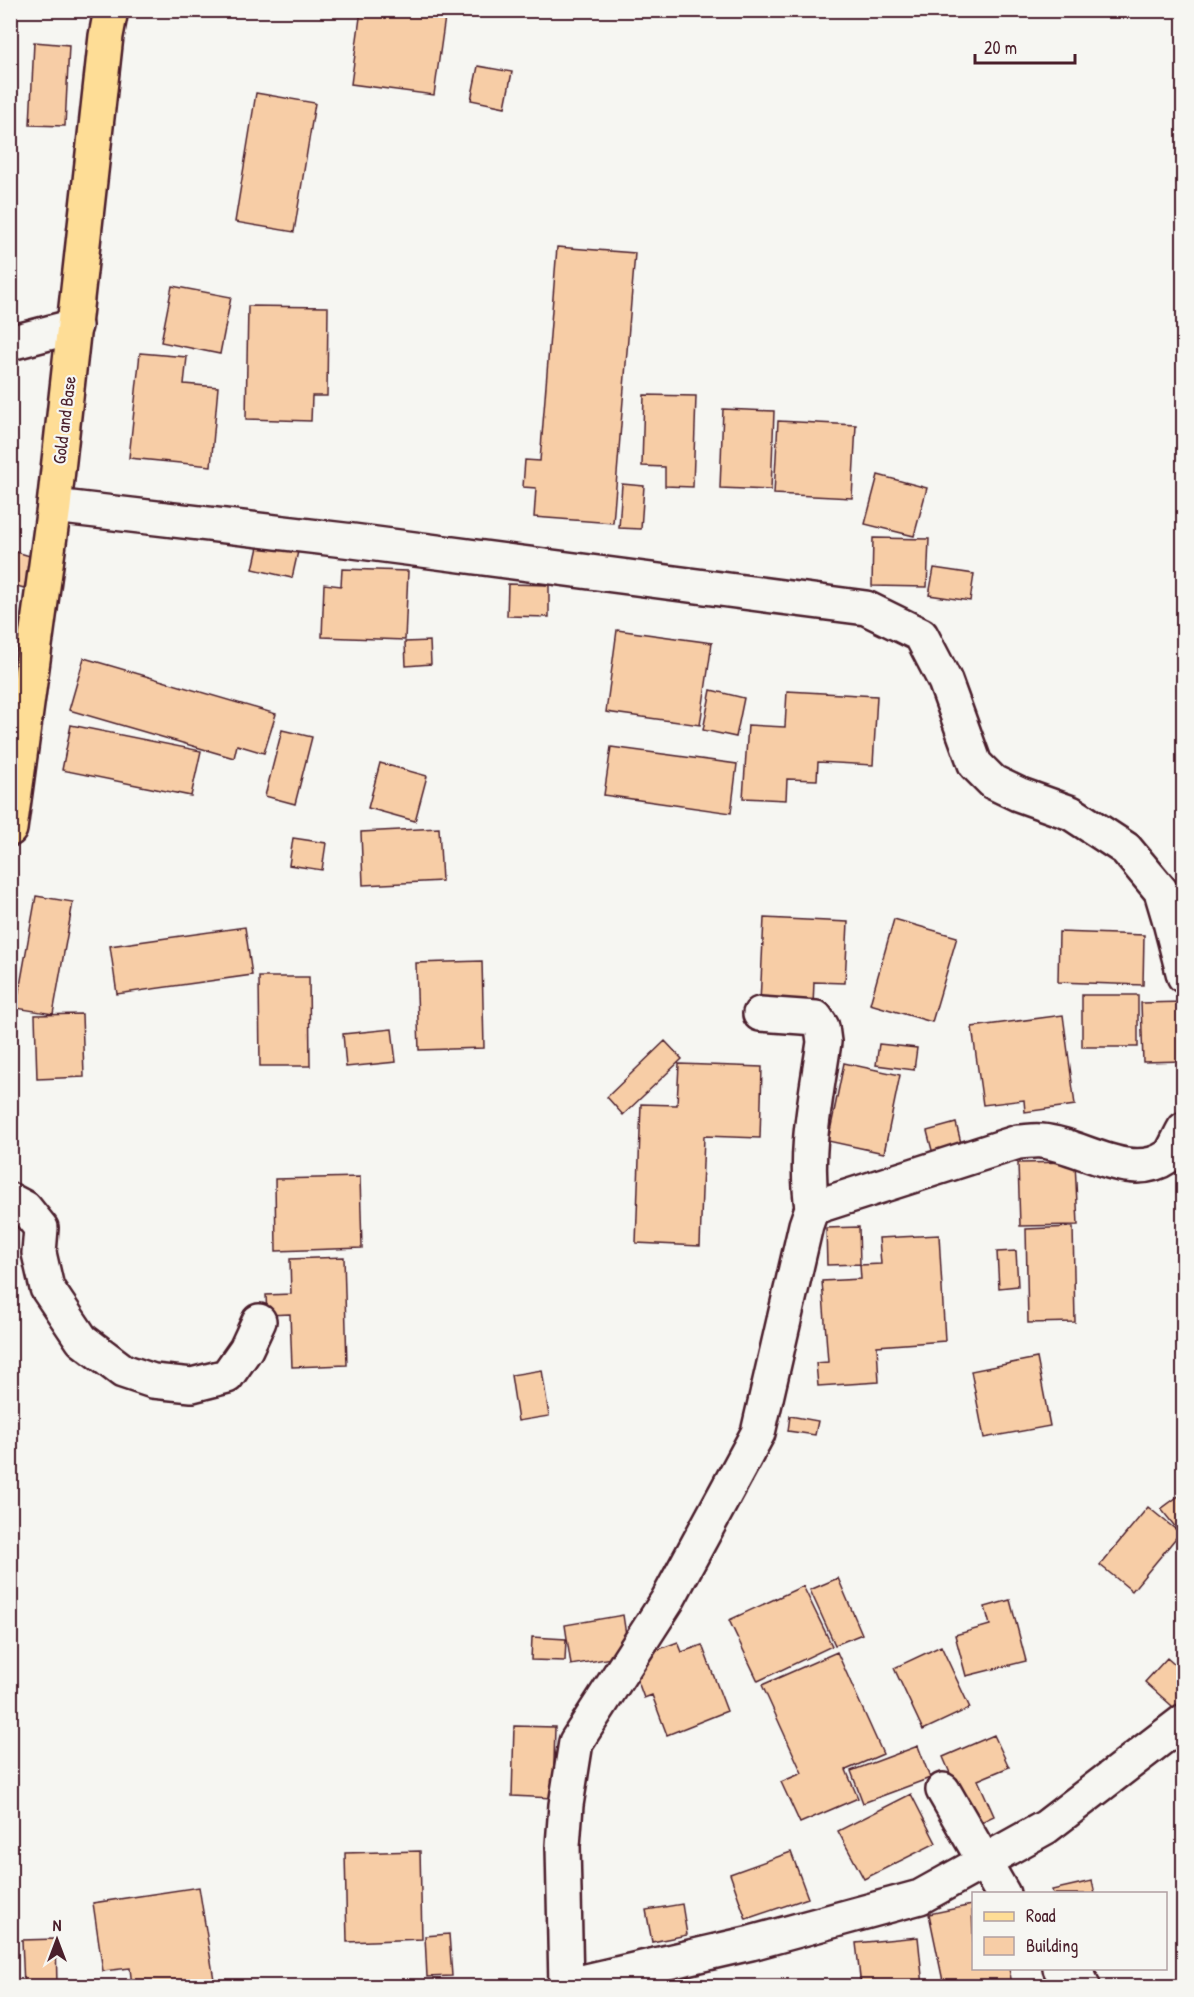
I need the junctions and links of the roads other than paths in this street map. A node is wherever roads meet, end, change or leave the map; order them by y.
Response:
1 (111, 10) edge
2 (75, 326) junction
3 (10, 343) edge
4 (54, 506) junction
5 (10, 829) edge
6 (1184, 976) edge
7 (760, 1014) dead end
8 (1184, 1129) edge
9 (10, 1200) edge
10 (812, 1208) junction
11 (259, 1321) dead end
12 (1184, 1721) edge
13 (943, 1790) dead end
14 (983, 1861) junction
15 (1002, 1892) edge
16 (1064, 1970) edge
17 (565, 1986) edge
18 (1083, 1986) edge

1 - 2 main road, Gold and Base
2 - 3 street
2 - 4 main road, Gold and Base
4 - 5 main road, Gold and Base
4 - 6 street
7 - 10 street
8 - 10 street
9 - 11 street
10 - 17 street
12 - 14 street
13 - 14 street
14 - 15 street
14 - 17 street
16 - 18 street

